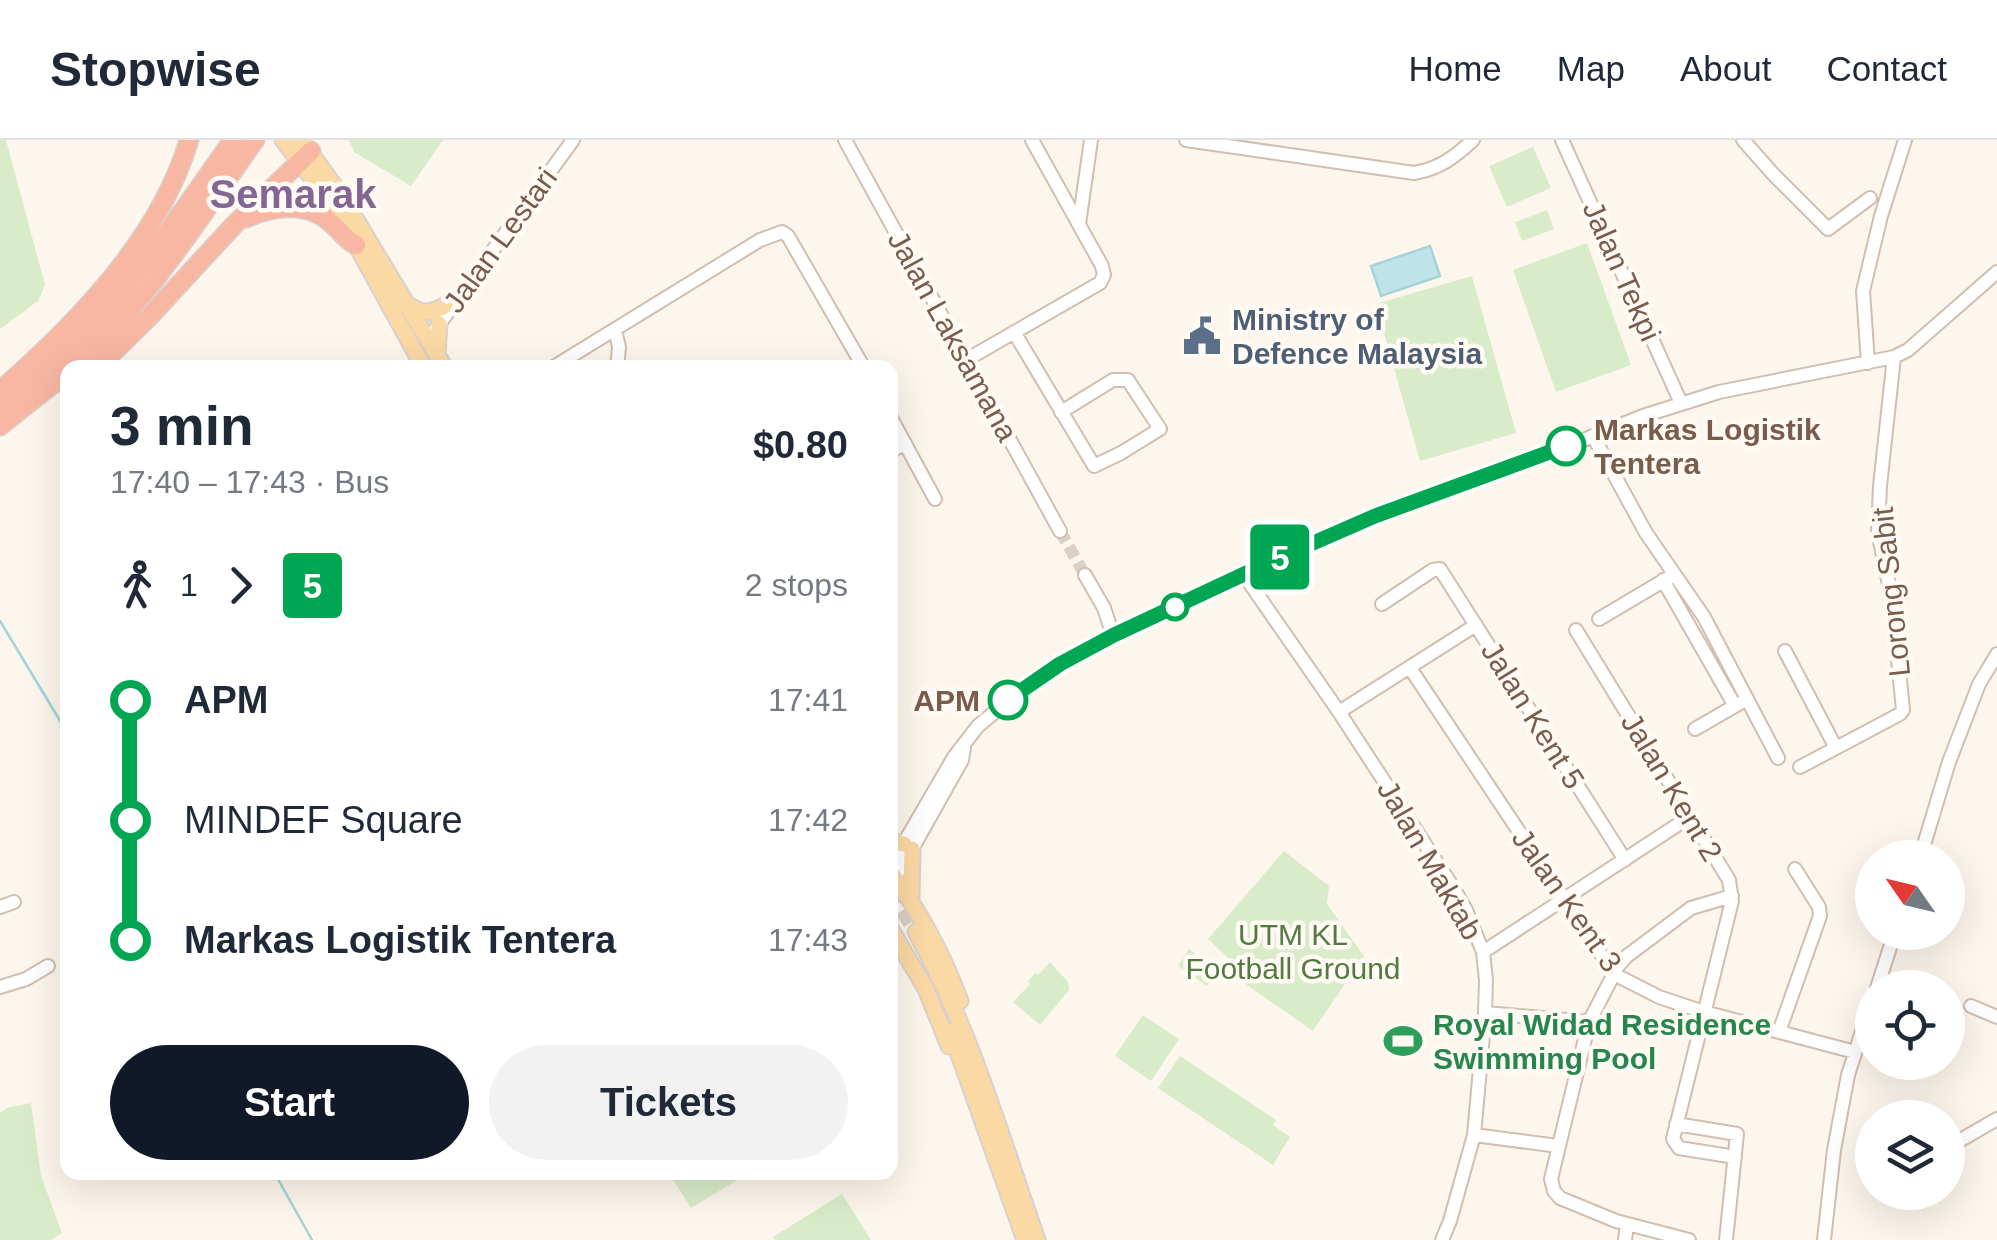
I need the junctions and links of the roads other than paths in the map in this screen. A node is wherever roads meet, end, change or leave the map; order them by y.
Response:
1 (190, 140) edge
2 (233, 140) edge
3 (255, 140) edge
4 (283, 140) edge
5 (574, 140) edge
6 (845, 140) edge
7 (1032, 140) edge
8 (1091, 140) edge
9 (1186, 140) edge
10 (1473, 140) edge
11 (1562, 140) edge
12 (1743, 140) edge
13 (1904, 140) edge
14 (304, 151) edge
15 (1085, 186) junction
16 (1061, 192) junction
17 (1870, 198) dead end
18 (1079, 224) junction
19 (234, 225) junction
20 (356, 246) junction
21 (1997, 272) edge
22 (458, 299) junction
23 (404, 302) junction
24 (439, 324) joint
25 (615, 330) junction
26 (1014, 332) junction
27 (404, 334) junction
28 (1894, 357) junction
29 (433, 359) edge
30 (80, 360) edge
31 (105, 360) edge
32 (565, 360) edge
33 (618, 360) edge
34 (860, 360) edge
35 (966, 360) junction
36 (1868, 364) junction
37 (60, 379) edge
38 (0, 392) edge
39 (60, 394) edge
40 (1680, 403) junction
41 (0, 408) edge
42 (1061, 412) junction
43 (0, 430) edge
44 (898, 430) edge
45 (1592, 436) junction
46 (905, 443) junction
47 (898, 447) edge
48 (936, 498) dead end
49 (1060, 532) tunnel mouth
50 (1085, 575) tunnel mouth
51 (1244, 575) junction
52 (1669, 577) junction
53 (1382, 604) dead end
54 (1598, 618) dead end
55 (1476, 625) junction
56 (1576, 630) dead end
57 (1114, 635) junction
58 (1785, 651) dead end
59 (1997, 654) edge
60 (1410, 668) junction
61 (1741, 702) junction
62 (1339, 712) junction
63 (1694, 729) dead end
64 (1836, 748) junction
65 (1778, 758) dead end
66 (1800, 767) dead end
67 (1690, 816) junction
68 (1925, 840) edge
69 (902, 845) edge
70 (1625, 860) junction
71 (1795, 869) dead end
72 (898, 884) edge
73 (1732, 896) junction
74 (1564, 900) junction
75 (911, 901) junction
76 (14, 902) dead end
77 (0, 907) edge
78 (906, 930) edge
79 (1483, 952) junction
80 (48, 966) dead end
81 (1614, 974) junction
82 (0, 987) edge
83 (1971, 1006) dead end
84 (1704, 1012) junction
85 (1485, 1014) junction
86 (1997, 1017) edge
87 (1589, 1022) junction
88 (1779, 1032) junction
89 (1855, 1052) joint
90 (985, 1109) junction
91 (1997, 1119) edge
92 (1676, 1124) junction
93 (1474, 1135) junction
94 (1965, 1137) edge
95 (1558, 1146) junction
96 (1734, 1157) junction
97 (1627, 1224) junction
98 (1025, 1240) edge
99 (1037, 1240) edge
100 (1442, 1240) edge
101 (1625, 1240) edge
102 (1689, 1240) edge
103 (1726, 1240) edge
104 (1824, 1240) edge

1 - 38 highway
2 - 41 highway
3 - 30 highway
4 - 14 main road
5 - 22 street, Jalan Lestari
6 - 35 street, Jalan Laksamana
7 - 16 street
8 - 15 street
9 - 10 street
11 - 40 street, Jalan Tekpi
12 - 17 street
13 - 36 street
14 - 19 highway
14 - 20 main road
14 - 23 main road
15 - 16 street
15 - 18 street
16 - 18 street
18 - 26 street
19 - 20 highway
19 - 31 highway
20 - 27 main road
21 - 28 street
22 - 23 main road
22 - 24 street, Jalan Lestari
23 - 29 main road
24 - 29 main road
25 - 32 street
25 - 33 street
25 - 34 street
26 - 35 street
26 - 42 street
27 - 29 main road
27 - 29 main road
28 - 36 street
28 - 64 street, Lorong Sabit
35 - 49 street, Jalan Laksamana
36 - 40 street
37 - 43 highway
39 - 43 highway
40 - 45 street
42 - 42 street
44 - 46 street
45 - 51 street
45 - 52 street
46 - 47 street
46 - 48 street
50 - 57 street
51 - 57 street
51 - 62 street, Jalan Maktab
52 - 54 street
52 - 61 street
53 - 55 street, Jalan Kent 5
55 - 60 street
55 - 70 street, Jalan Kent 5
56 - 67 street, Jalan Kent 2
57 - 69 street
58 - 64 street
59 - 68 street
60 - 62 street
60 - 74 street, Jalan Kent 3
61 - 63 street
61 - 65 street
62 - 79 street, Jalan Maktab
64 - 66 street, Lorong Sabit
67 - 70 street
67 - 73 street, Jalan Kent 2
69 - 75 main road
70 - 74 street
71 - 88 street
72 - 75 main road
73 - 81 street
73 - 84 street, Jalan Kent 2
74 - 79 street
74 - 81 street, Jalan Kent 3
75 - 78 main road
76 - 77 street
78 - 90 main road
79 - 85 street, Jalan Maktab
80 - 82 street
81 - 84 street, Jalan Kent 3
81 - 87 street
83 - 86 street
84 - 88 street, Jalan Kent 3
84 - 92 street, Jalan Kent 2
85 - 87 street
85 - 93 street, Jalan Maktab
87 - 95 street
88 - 89 street, Jalan Kent 3
89 - 104 street
90 - 98 main road
90 - 99 main road
91 - 94 street
92 - 96 street
92 - 96 street
93 - 95 street
93 - 100 street, Jalan Maktab
95 - 97 street
96 - 103 street
97 - 101 street
97 - 102 street

